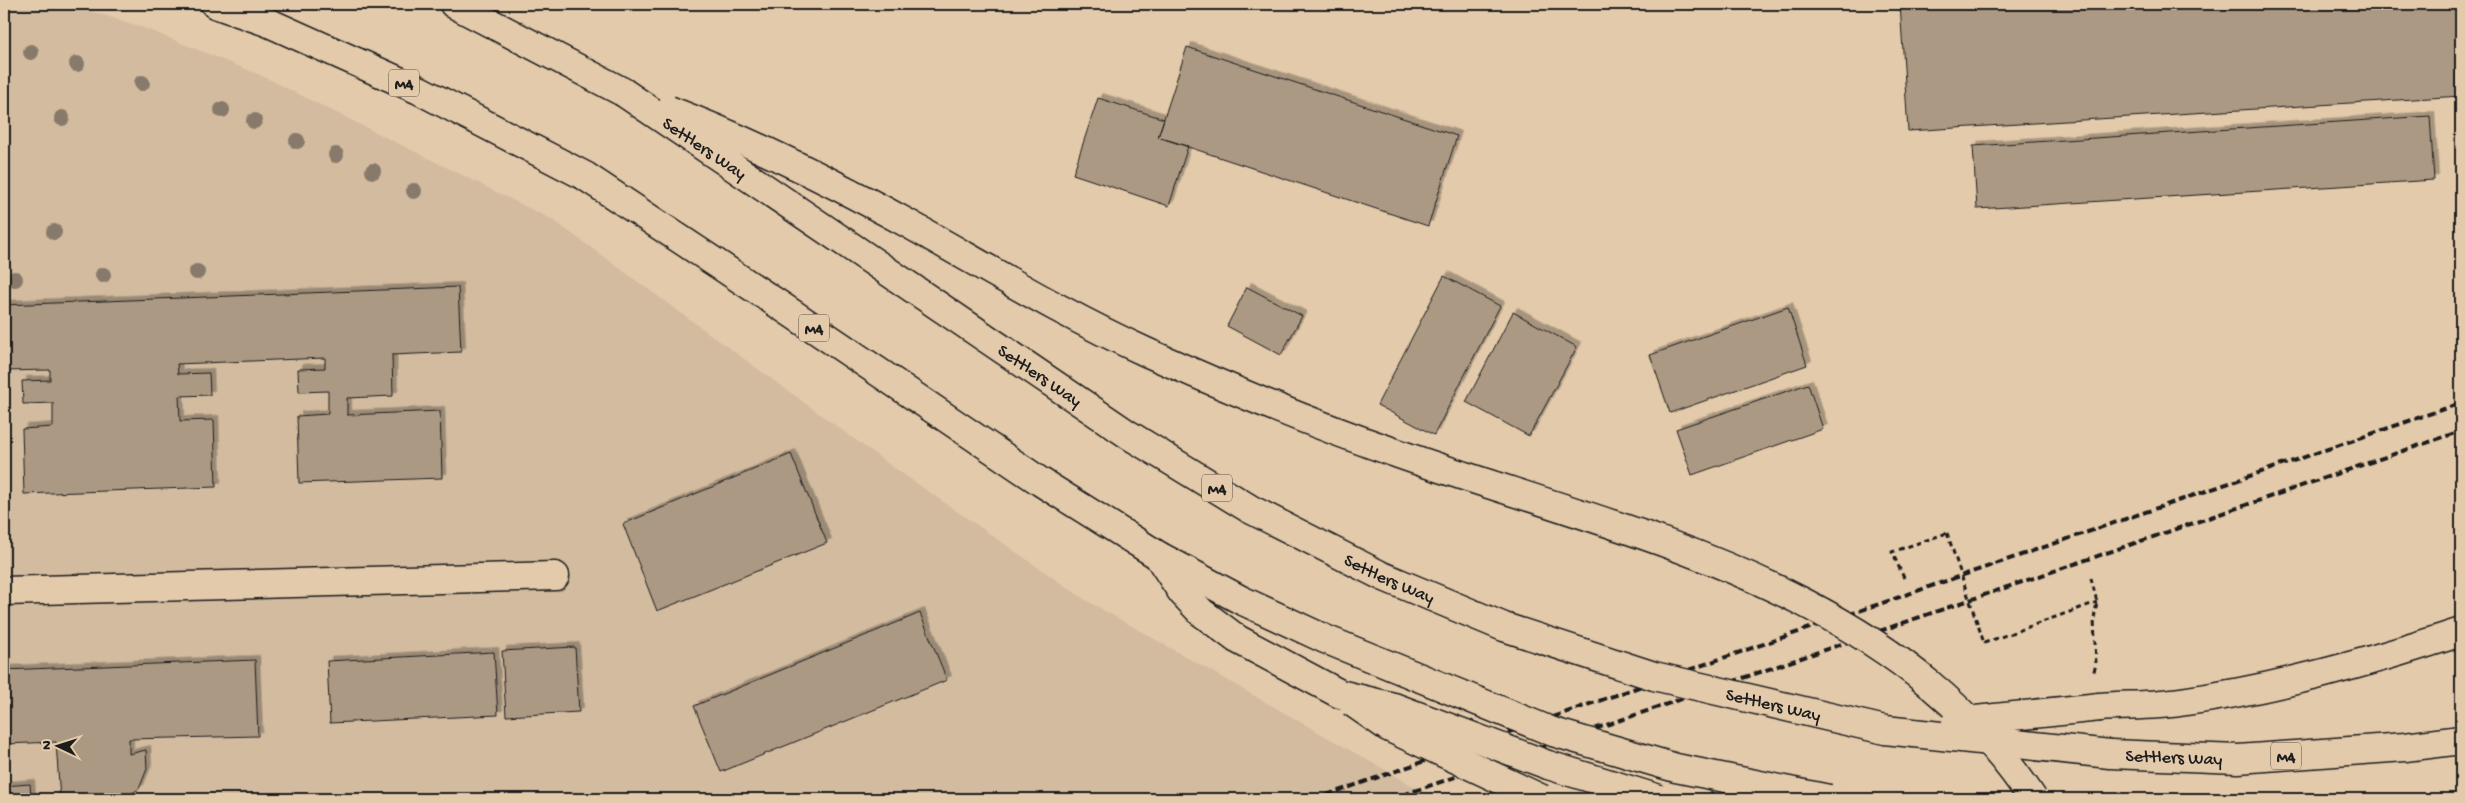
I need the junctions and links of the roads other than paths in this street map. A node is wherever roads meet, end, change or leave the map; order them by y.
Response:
1 (215, 4) edge
2 (454, 4) edge
3 (623, 92) junction
4 (1159, 556) junction
5 (555, 576) dead end
6 (4, 591) edge
7 (2461, 632) edge
8 (1340, 694) junction
9 (1885, 730) junction
10 (2461, 740) edge
11 (1542, 799) edge
12 (1659, 799) edge
13 (1829, 799) edge
14 (2034, 799) edge

1 - 4 main road, M4
2 - 3 main road, Settlers Way / M4
3 - 9 main road, Settlers Way / M4, bridge
3 - 14 main road, bridge
4 - 8 main road, bridge
4 - 13 main road, M4, bridge
5 - 6 main road
7 - 9 main road, bridge
8 - 11 main road, bridge
8 - 12 main road, bridge
9 - 10 main road, Settlers Way / M4, bridge

